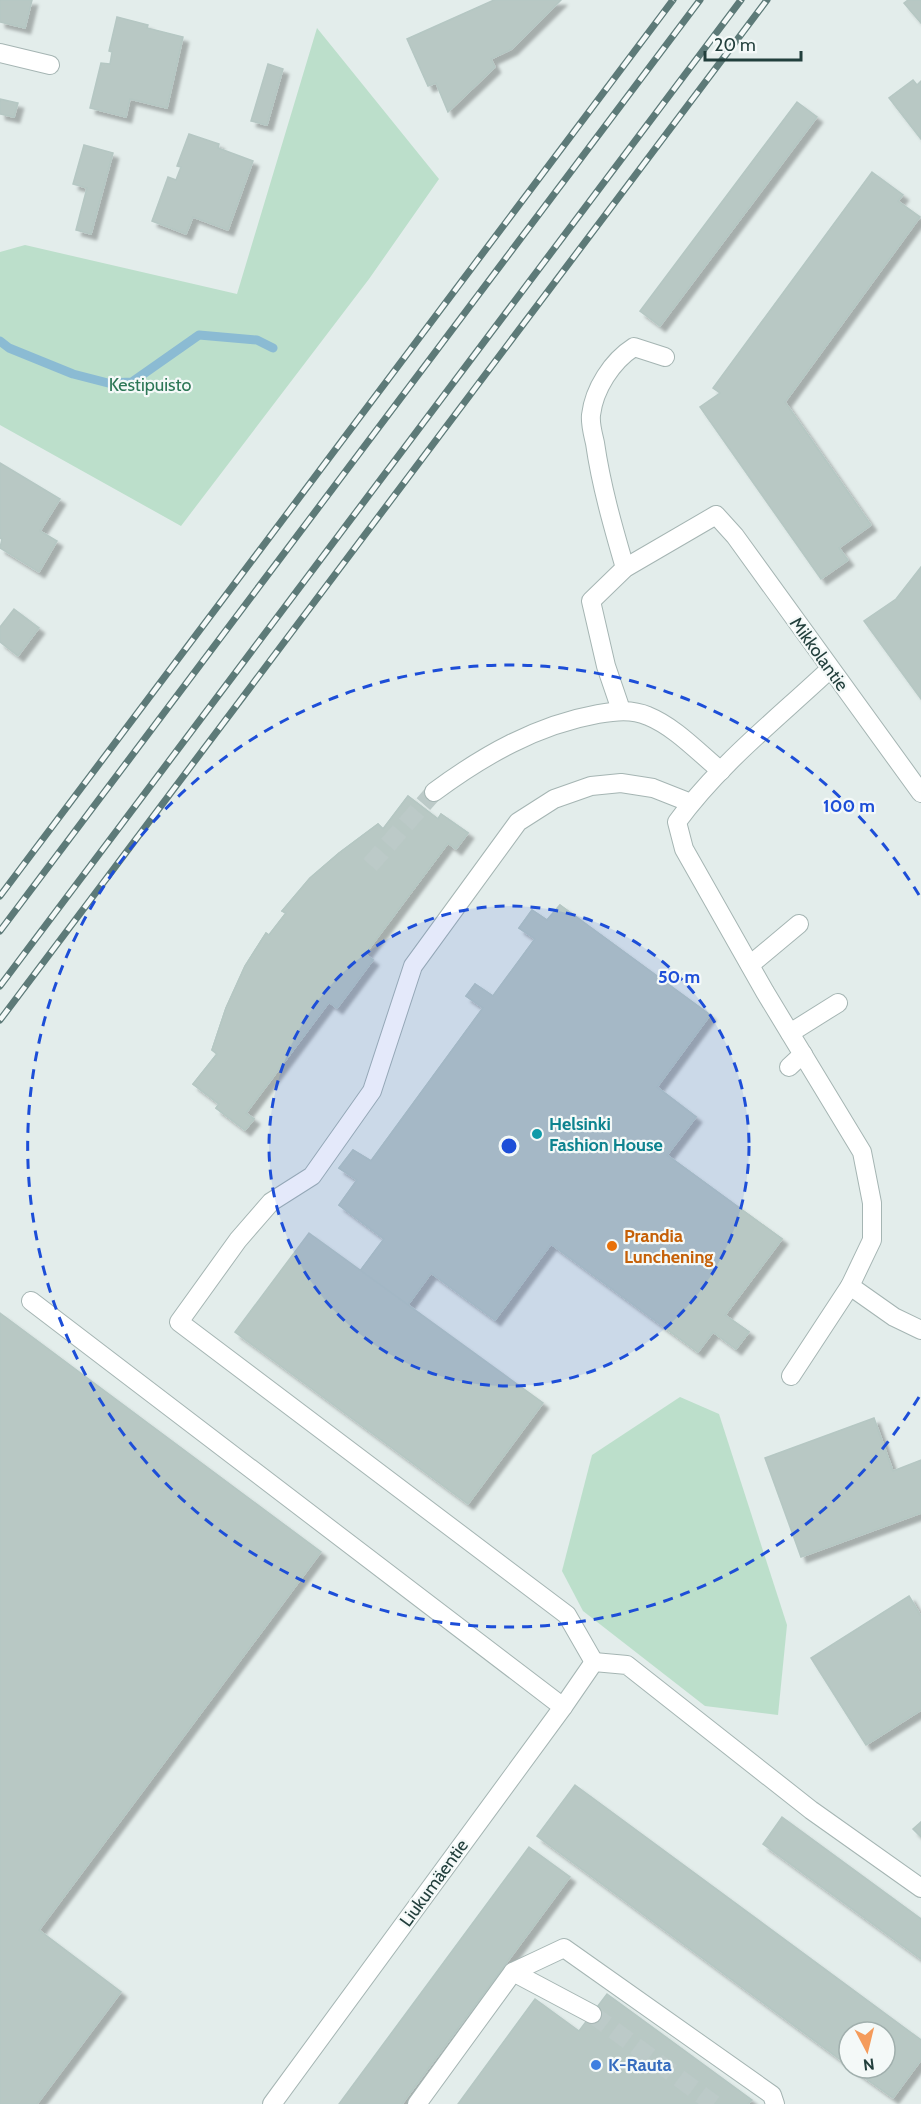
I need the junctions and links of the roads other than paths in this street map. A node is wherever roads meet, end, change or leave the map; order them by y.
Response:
1 (0, 53) edge
2 (50, 65) dead end
3 (665, 357) dead end
4 (625, 568) junction
5 (830, 669) junction
6 (621, 710) junction
7 (721, 771) junction
8 (434, 792) tunnel mouth
9 (921, 794) edge
10 (691, 803) junction
11 (800, 924) dead end
12 (750, 965) junction
13 (838, 1003) dead end
14 (790, 1033) junction
15 (803, 1054) junction
16 (789, 1067) dead end
17 (850, 1287) junction
18 (31, 1301) dead end
19 (921, 1330) edge
20 (791, 1376) dead end
21 (594, 1662) junction
22 (563, 1707) junction
23 (921, 1888) edge
24 (513, 1972) junction
25 (592, 2014) tunnel mouth
26 (272, 2104) edge
27 (417, 2104) edge
28 (775, 2104) edge

1 - 2 street
3 - 4 street
4 - 5 street, Mikkolantie
4 - 6 street
5 - 7 street
5 - 9 street, Mikkolantie
6 - 7 street
6 - 8 street
7 - 10 street
10 - 12 street
10 - 21 street
11 - 12 street
12 - 14 street
13 - 14 street
14 - 15 street
15 - 16 street
15 - 17 street
17 - 19 street
17 - 20 street
18 - 22 street
21 - 22 street, Liukumäentie
21 - 23 street
22 - 26 street, Liukumäentie
24 - 25 street
24 - 27 street
24 - 28 street

